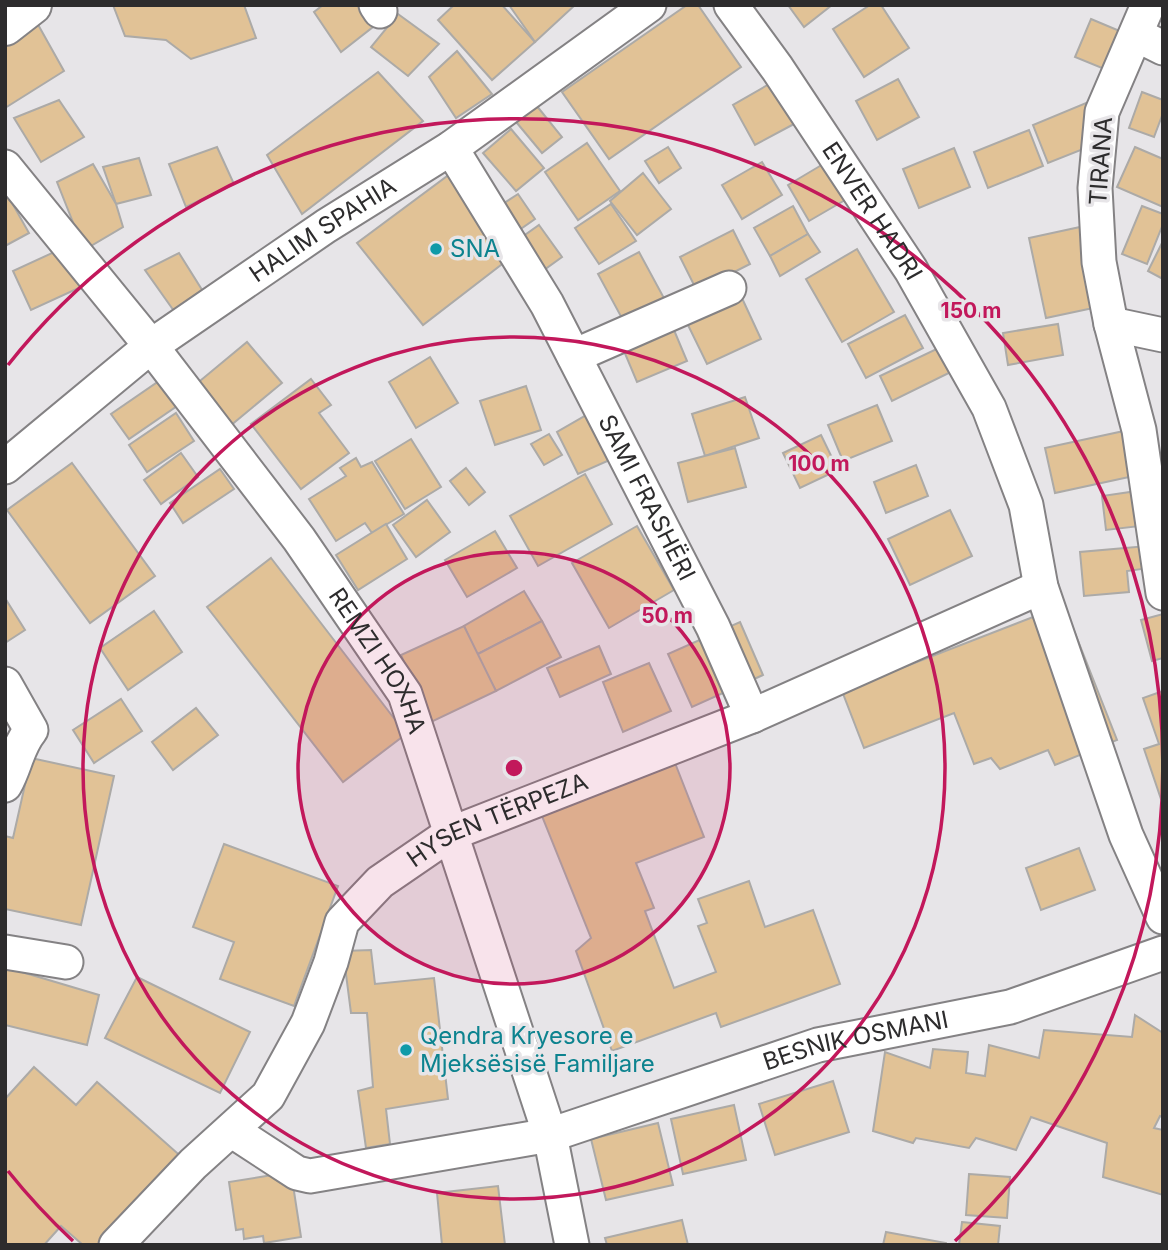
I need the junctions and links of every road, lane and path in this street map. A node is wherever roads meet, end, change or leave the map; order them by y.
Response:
1 (32, 5) edge
2 (649, 5) edge
3 (731, 5) edge
4 (5, 26) edge
5 (1149, 30) edge
6 (451, 149) junction
7 (5, 167) edge
8 (729, 288) dead end
9 (1111, 324) junction
10 (1163, 335) edge
11 (151, 346) junction
12 (574, 356) junction
13 (5, 467) edge
14 (1041, 587) junction
15 (1163, 593) edge
16 (5, 684) edge
17 (752, 716) junction
18 (5, 785) edge
19 (450, 834) junction
20 (1163, 917) edge
21 (5, 952) edge
22 (1163, 953) edge
23 (66, 962) dead end
24 (231, 1130) junction
25 (550, 1135) junction
26 (116, 1245) edge
27 (572, 1245) edge

1 - 4 street
2 - 6 street, HALIM SPAHIA
3 - 14 street, ENVER HADRI
5 - 9 street, TIRANA
6 - 11 street, HALIM SPAHIA
6 - 12 street, SAMI FRASHËRI
7 - 11 street, REMZI HOXHA
8 - 12 street
9 - 10 street
9 - 15 street, TIRANA
11 - 13 street, HALIM SPAHIA
11 - 19 street, REMZI HOXHA
12 - 17 street, SAMI FRASHËRI
14 - 17 street, HYSEN TËRPEZA
14 - 20 street
16 - 18 street
17 - 19 street, HYSEN TËRPEZA
19 - 24 street, HYSEN TËRPEZA
19 - 25 street, REMZI HOXHA
21 - 23 street
22 - 25 street, BESNIK OSMANI
24 - 25 street, BESNIK OSMANI
24 - 26 street, HYSEN TËRPEZA
25 - 27 street, REMZI HOXHA

